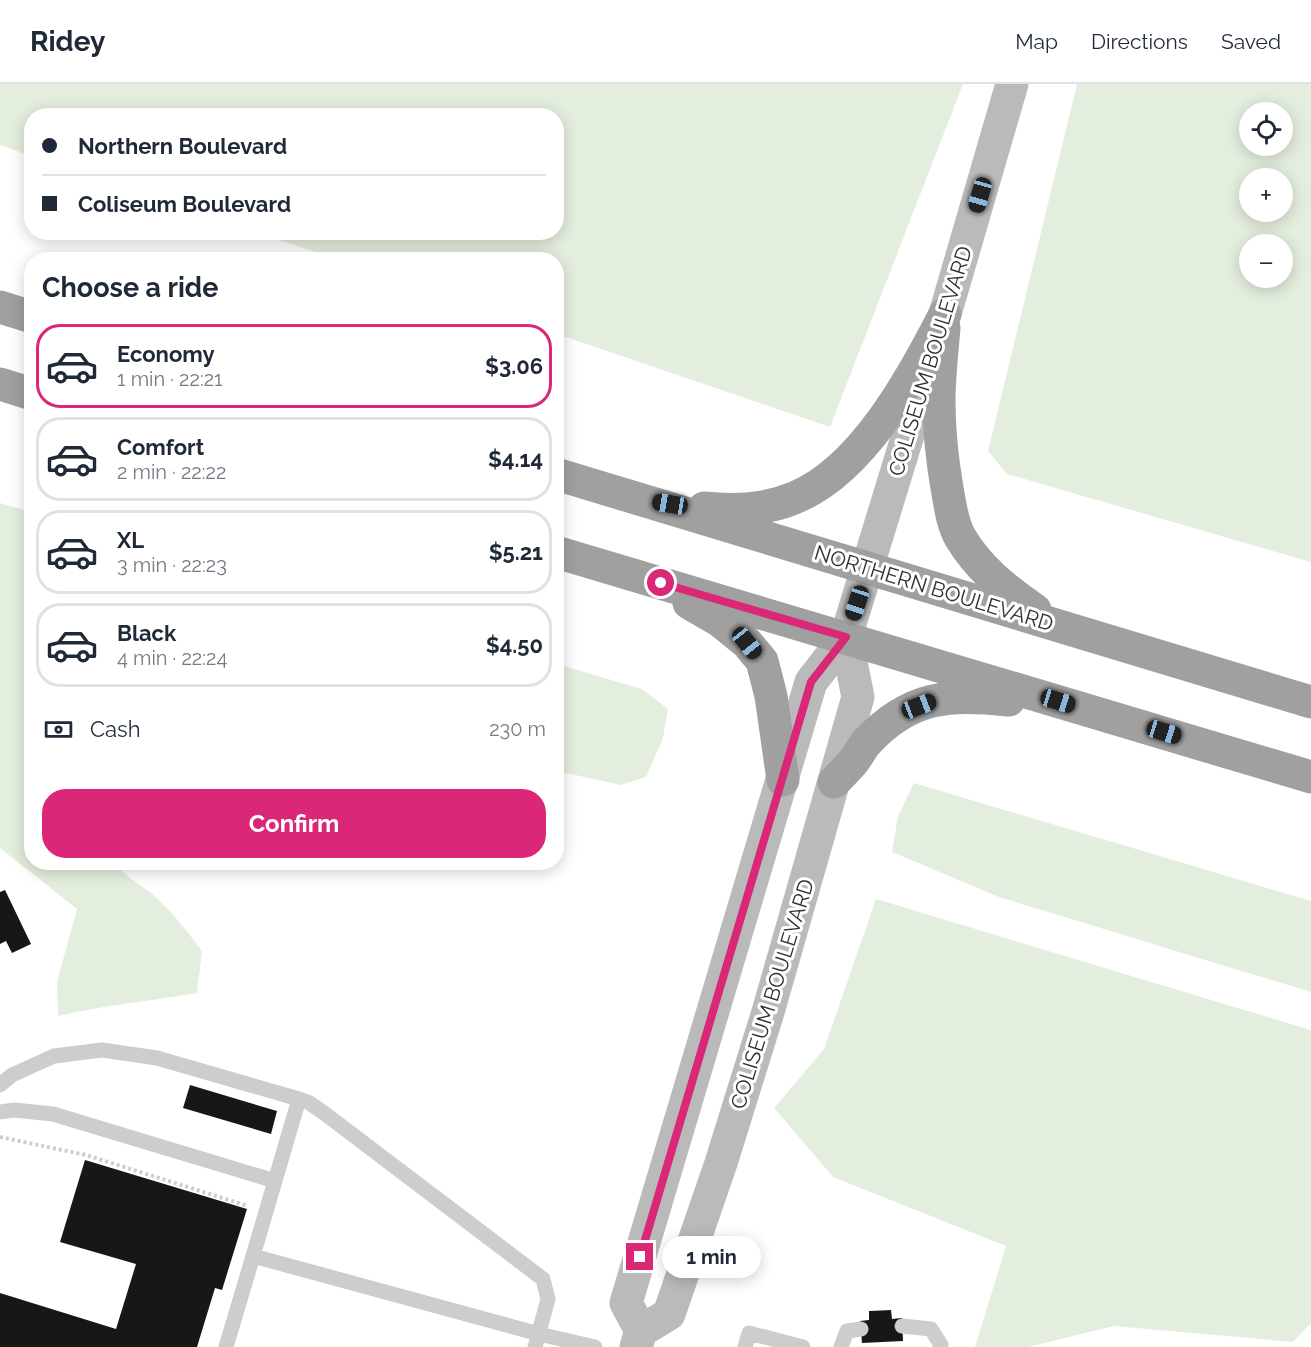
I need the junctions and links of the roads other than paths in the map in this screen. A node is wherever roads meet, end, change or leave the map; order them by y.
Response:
1 (1012, 84) edge
2 (0, 307) edge
3 (24, 314) edge
4 (945, 314) junction
5 (0, 384) edge
6 (24, 392) edge
7 (564, 476) edge
8 (636, 498) junction
9 (564, 554) edge
10 (868, 568) junction
11 (640, 577) junction
12 (1069, 629) junction
13 (846, 637) junction
14 (1311, 702) edge
15 (1079, 707) junction
16 (1311, 777) edge
17 (783, 780) junction
18 (834, 782) junction
19 (0, 1086) edge
20 (299, 1099) junction
21 (0, 1112) edge
22 (275, 1181) junction
23 (254, 1256) junction
24 (902, 1326) dead end
25 (861, 1329) dead end
26 (638, 1339) edge
27 (537, 1341) edge
28 (226, 1347) edge
29 (595, 1347) edge
30 (745, 1347) edge
31 (803, 1347) edge
32 (841, 1347) edge
33 (940, 1347) edge

1 - 4 main road, COLISEUM BOULEVARD
2 - 3 highway
4 - 8 highway
4 - 10 main road, COLISEUM BOULEVARD
4 - 12 highway
5 - 6 highway
7 - 8 highway, NORTHERN BOULEVARD
8 - 10 highway, NORTHERN BOULEVARD
9 - 11 highway
10 - 12 highway, NORTHERN BOULEVARD
10 - 13 main road, COLISEUM BOULEVARD
11 - 13 highway
11 - 17 highway
12 - 14 highway, NORTHERN BOULEVARD
13 - 15 highway
13 - 17 main road, COLISEUM BOULEVARD
13 - 18 main road, COLISEUM BOULEVARD
15 - 16 highway
15 - 18 highway
17 - 26 main road, COLISEUM BOULEVARD
18 - 26 main road, COLISEUM BOULEVARD
19 - 20 lane
20 - 22 lane
20 - 27 lane
21 - 22 lane
22 - 23 lane
23 - 27 lane
23 - 28 lane
24 - 33 lane
25 - 32 lane
27 - 29 lane
30 - 31 lane

